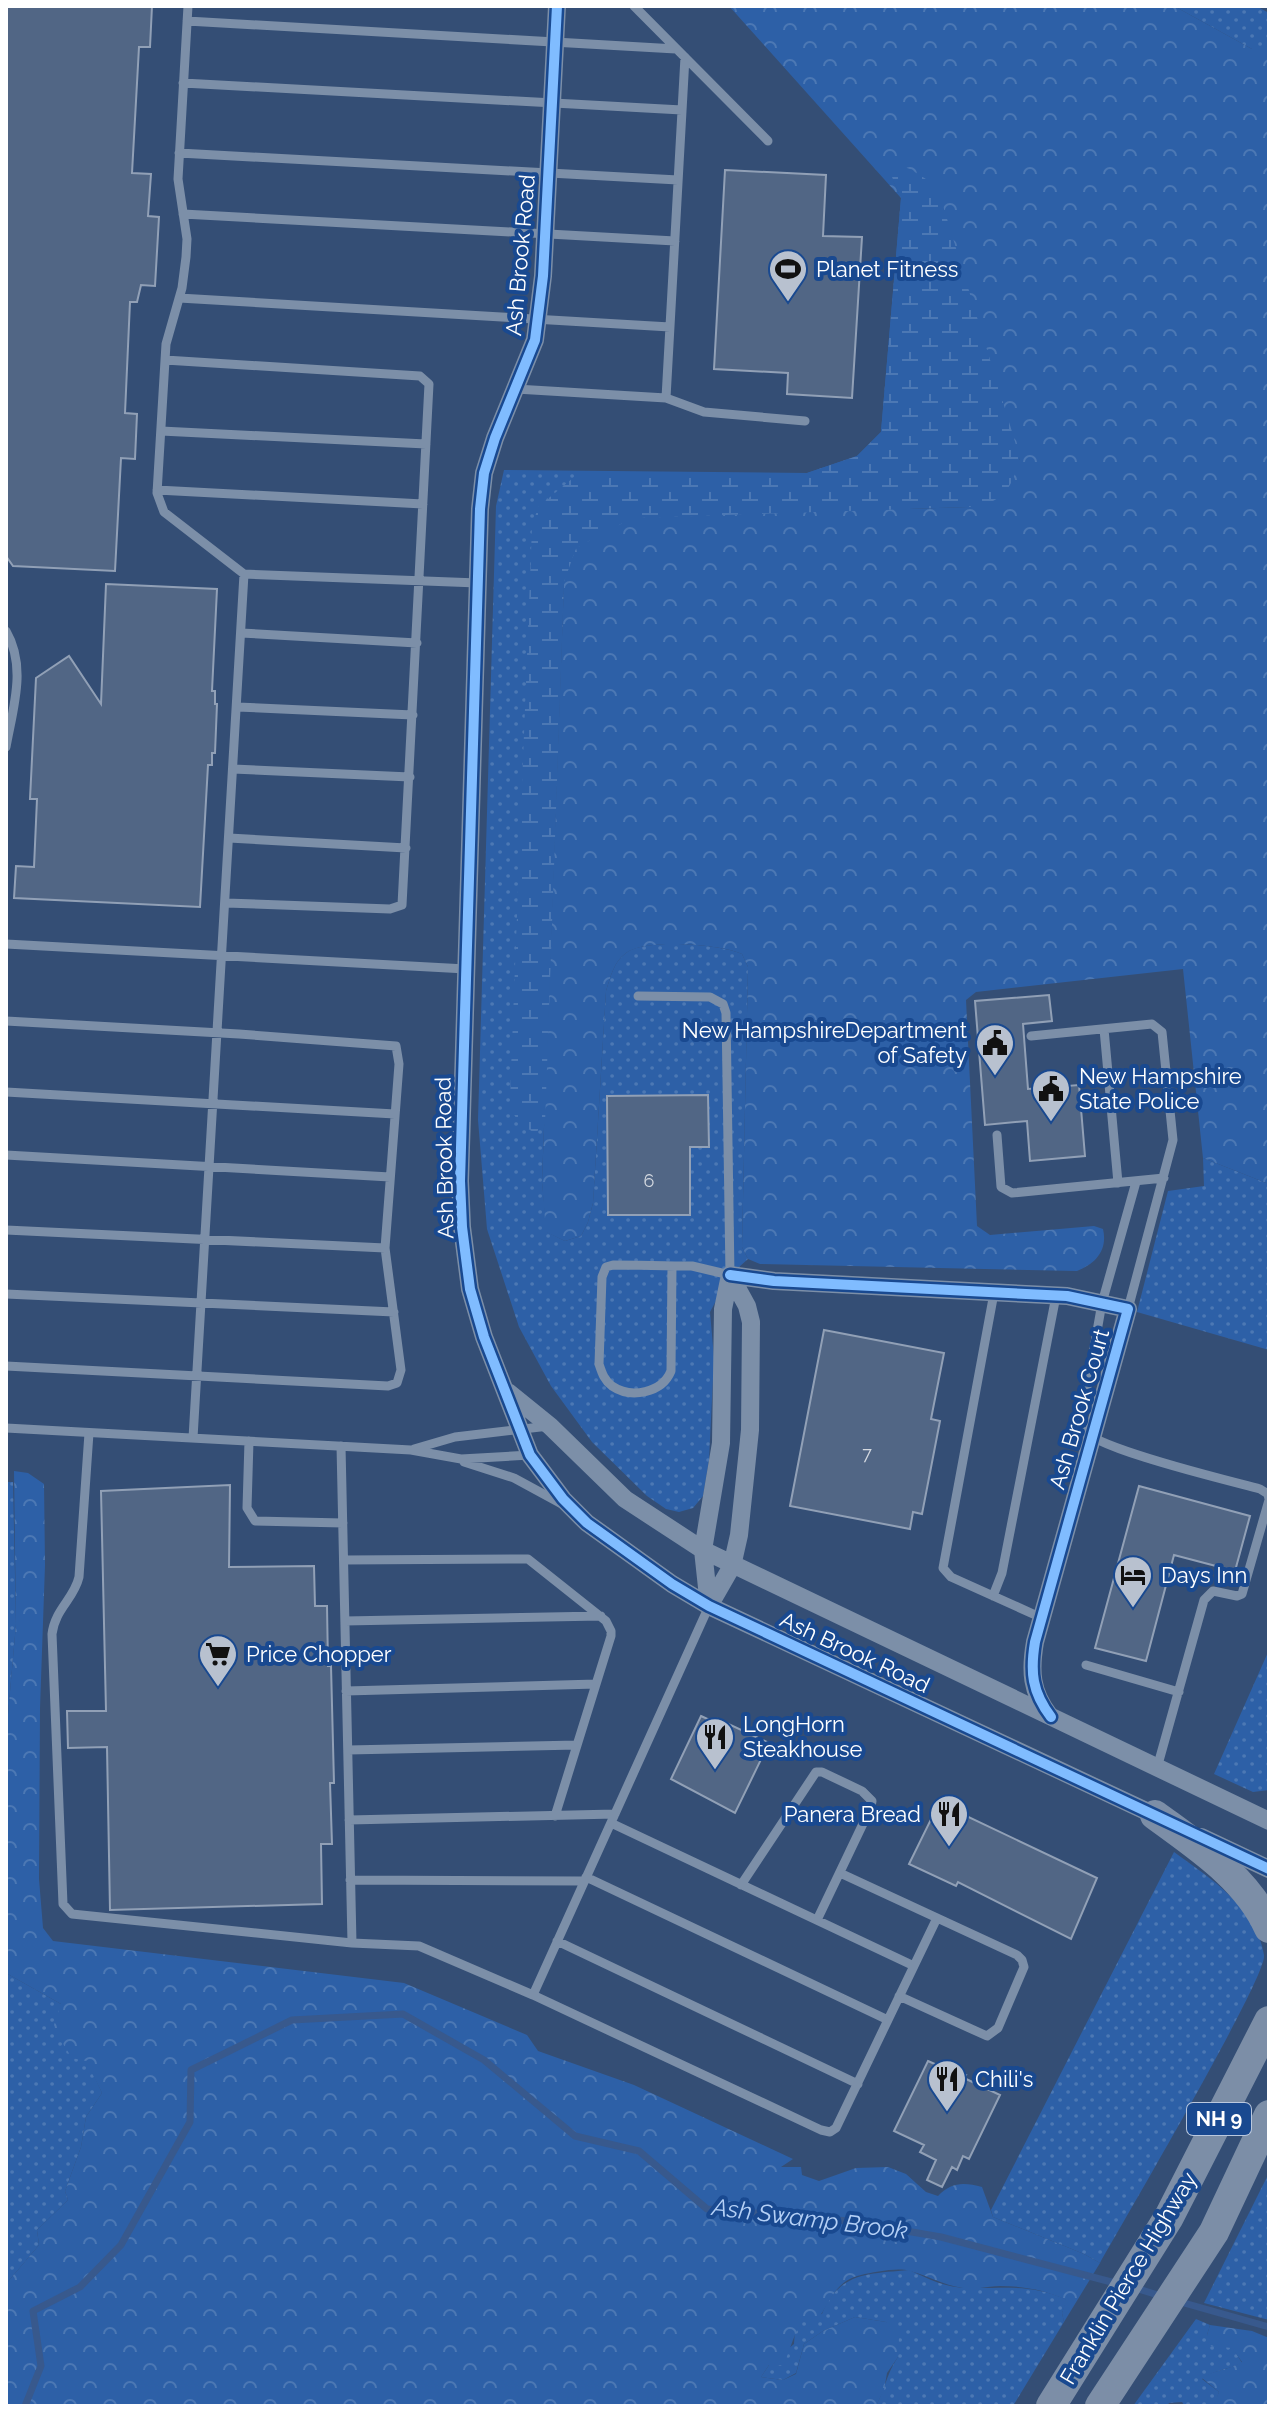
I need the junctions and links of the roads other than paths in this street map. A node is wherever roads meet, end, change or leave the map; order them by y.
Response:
1 (188, 6) edge
2 (557, 6) edge
3 (634, 6) edge
4 (187, 21) junction
5 (555, 42) junction
6 (676, 49) junction
7 (685, 57) junction
8 (183, 83) junction
9 (552, 102) junction
10 (682, 110) junction
11 (768, 141) dead end
12 (179, 153) junction
13 (548, 173) junction
14 (678, 180) junction
15 (183, 214) junction
16 (545, 234) junction
17 (675, 241) junction
18 (179, 298) junction
19 (538, 319) junction
20 (670, 327) junction
21 (165, 360) junction
22 (516, 389) junction
23 (666, 398) junction
24 (805, 421) dead end
25 (161, 431) junction
26 (426, 444) junction
27 (157, 490) junction
28 (423, 504) junction
29 (244, 574) junction
30 (420, 580) junction
31 (478, 583) junction
32 (6, 631) edge
33 (241, 633) junction
34 (417, 643) junction
35 (237, 707) junction
36 (413, 715) junction
37 (6, 747) edge
38 (233, 769) junction
39 (410, 777) junction
40 (229, 838) junction
41 (406, 848) junction
42 (226, 903) junction
43 (6, 944) edge
44 (222, 956) junction
45 (466, 969) junction
46 (638, 996) dead end
47 (6, 1021) edge
48 (1104, 1029) junction
49 (218, 1033) junction
50 (1031, 1036) dead end
51 (6, 1092) edge
52 (213, 1104) junction
53 (395, 1114) junction
54 (997, 1135) dead end
55 (6, 1155) edge
56 (210, 1166) junction
57 (390, 1177) junction
58 (1164, 1178) junction
59 (1136, 1182) junction
60 (1118, 1183) junction
61 (6, 1230) edge
62 (205, 1239) junction
63 (385, 1248) junction
64 (672, 1266) junction
65 (730, 1275) junction
66 (994, 1293) junction
67 (6, 1294) edge
68 (1056, 1296) junction
69 (201, 1303) junction
70 (1102, 1303) junction
71 (1128, 1309) junction
72 (394, 1312) junction
73 (6, 1366) edge
74 (197, 1374) junction
75 (506, 1390) junction
76 (550, 1426) junction
77 (6, 1428) edge
78 (520, 1429) junction
79 (89, 1433) junction
80 (1092, 1437) junction
81 (193, 1438) junction
82 (249, 1441) junction
83 (341, 1446) junction
84 (411, 1450) junction
85 (530, 1455) junction
86 (449, 1457) junction
87 (1269, 1500) edge
88 (343, 1523) junction
89 (587, 1523) junction
90 (703, 1550) junction
91 (344, 1560) junction
92 (732, 1566) junction
93 (993, 1596) junction
94 (709, 1606) junction
95 (601, 1616) junction
96 (1042, 1618) junction
97 (345, 1621) junction
98 (1086, 1665) dead end
99 (596, 1684) junction
100 (346, 1691) junction
101 (1179, 1692) junction
102 (1051, 1717) junction
103 (577, 1745) junction
104 (348, 1750) junction
105 (1157, 1768) junction
106 (1231, 1803) junction
107 (1269, 1804) edge
108 (1155, 1815) junction
109 (555, 1816) junction
110 (613, 1818) junction
111 (349, 1820) junction
112 (1269, 1821) edge
113 (1269, 1869) edge
114 (840, 1873) junction
115 (585, 1879) junction
116 (350, 1880) junction
117 (741, 1885) junction
118 (937, 1918) junction
119 (817, 1920) junction
120 (1269, 1928) edge
121 (557, 1941) junction
122 (352, 1943) junction
123 (914, 1966) junction
124 (533, 1995) junction
125 (899, 1996) junction
126 (888, 2020) junction
127 (1269, 2021) edge
128 (858, 2084) junction
129 (1269, 2115) edge
130 (1051, 2406) edge
131 (1100, 2406) edge

1 - 4 lane
2 - 5 street, Ash Brook Road
3 - 6 lane
4 - 5 lane
4 - 8 lane
5 - 6 lane
5 - 9 street, Ash Brook Road
6 - 7 lane
7 - 10 lane
7 - 11 lane
8 - 9 lane
8 - 12 lane
9 - 10 lane
9 - 13 street, Ash Brook Road
10 - 14 lane
12 - 13 lane
12 - 15 lane
13 - 14 lane
13 - 16 street, Ash Brook Road
14 - 17 lane
15 - 16 lane
15 - 18 lane
16 - 17 lane
16 - 19 street, Ash Brook Road
17 - 20 lane
18 - 19 lane
18 - 21 lane
19 - 20 lane
19 - 22 street, Ash Brook Road
20 - 23 lane
21 - 25 lane
21 - 26 lane
22 - 23 lane
22 - 31 street, Ash Brook Road
23 - 24 lane
25 - 26 lane
25 - 27 lane
26 - 28 lane
27 - 28 lane
27 - 29 lane
28 - 30 lane
29 - 30 lane
29 - 33 lane
30 - 31 lane
30 - 34 lane
31 - 45 street, Ash Brook Road
32 - 37 lane
33 - 34 lane
33 - 35 lane
34 - 36 lane
35 - 36 lane
35 - 38 lane
36 - 39 lane
38 - 39 lane
38 - 40 lane
39 - 41 lane
40 - 41 lane
40 - 42 lane
41 - 42 lane
42 - 44 lane
43 - 44 lane
44 - 45 lane
44 - 49 lane
45 - 75 street, Ash Brook Road
46 - 65 lane
47 - 49 lane
48 - 50 lane
48 - 58 lane
48 - 60 lane
49 - 52 lane
49 - 53 lane
51 - 52 lane
52 - 53 lane
52 - 56 lane
53 - 57 lane
54 - 60 lane
55 - 56 lane
56 - 57 lane
56 - 62 lane
57 - 63 lane
58 - 59 lane
58 - 71 lane
59 - 60 lane
59 - 70 lane
61 - 62 lane
62 - 63 lane
62 - 69 lane
63 - 72 lane
64 - 64 lane
64 - 65 lane
65 - 66 street, Ash Brook Court
65 - 90 street
65 - 92 street
66 - 68 street, Ash Brook Court
66 - 93 lane
67 - 69 lane
68 - 70 street, Ash Brook Court
68 - 93 lane
69 - 72 lane
69 - 74 lane
70 - 71 street, Ash Brook Court
70 - 80 lane
71 - 80 street, Ash Brook Court
72 - 74 lane
73 - 74 lane
74 - 81 lane
75 - 76 street
75 - 78 street, Ash Brook Road
76 - 78 lane
76 - 90 street
77 - 79 lane
78 - 84 lane
78 - 85 street, Ash Brook Road
79 - 81 lane
79 - 122 lane
80 - 87 lane
80 - 96 street, Ash Brook Court
81 - 82 lane
82 - 83 lane
82 - 88 lane
83 - 84 lane
83 - 88 lane
84 - 86 lane
85 - 86 lane
85 - 89 street, Ash Brook Road
86 - 89 lane
87 - 101 lane
88 - 91 lane
89 - 94 street, Ash Brook Road
90 - 92 street
90 - 94 street
91 - 95 lane
91 - 97 lane
92 - 94 street
92 - 102 street
93 - 96 lane
94 - 108 street, Ash Brook Road
94 - 110 lane
95 - 97 lane
95 - 99 lane
96 - 102 street, Ash Brook Court
97 - 100 lane
98 - 101 lane
99 - 100 lane
99 - 103 lane
100 - 104 lane
101 - 105 lane
102 - 105 street
103 - 104 lane
103 - 109 lane
104 - 111 lane
105 - 106 street
106 - 107 street
106 - 112 street
108 - 113 street, Ash Brook Road
108 - 120 highway
109 - 110 lane
109 - 111 lane
110 - 115 lane
110 - 117 lane
111 - 116 lane
114 - 117 lane
114 - 118 lane
114 - 119 lane
115 - 116 lane
115 - 121 lane
115 - 126 lane
116 - 122 lane
117 - 119 lane
118 - 123 lane
118 - 125 lane
119 - 123 lane
121 - 124 lane
121 - 128 lane
122 - 124 lane
123 - 125 lane
124 - 128 lane
125 - 126 lane
126 - 128 lane
127 - 130 highway, Franklin Pierce Highway / NH 9
129 - 131 highway, Franklin Pierce Highway / NH 9

